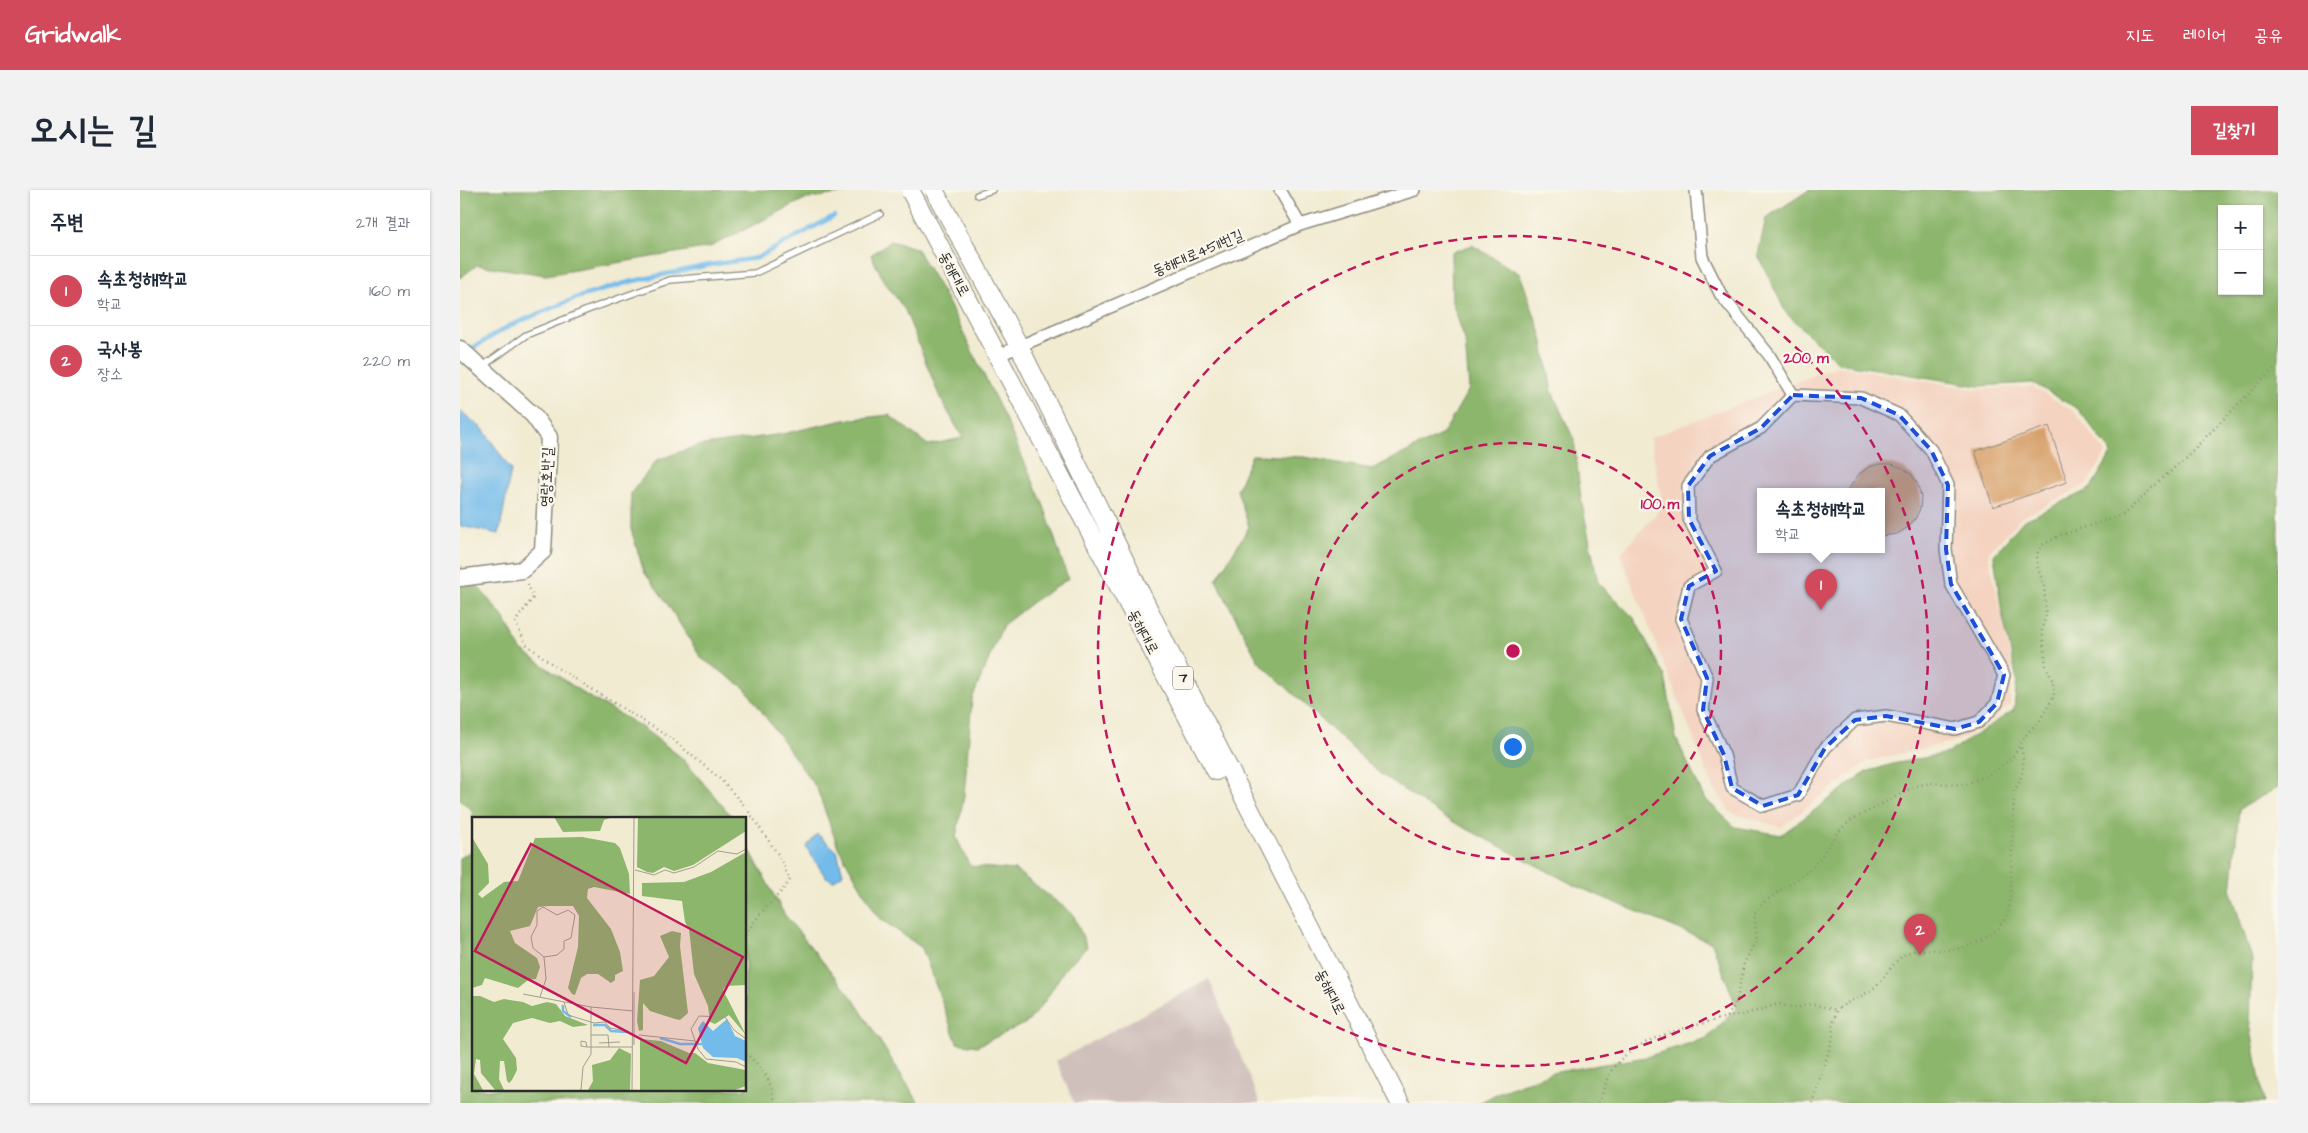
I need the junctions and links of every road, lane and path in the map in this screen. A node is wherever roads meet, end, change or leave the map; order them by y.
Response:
1 (934, 190) edge
2 (992, 190) edge
3 (1280, 190) edge
4 (1415, 190) edge
5 (1696, 190) edge
6 (910, 191) edge
7 (977, 195) dead end
8 (880, 214) dead end
9 (1300, 225) junction
10 (1019, 346) junction
11 (460, 349) edge
12 (997, 356) junction
13 (2278, 367) edge
14 (480, 369) junction
15 (1792, 395) junction
16 (522, 570) junction
17 (460, 578) edge
18 (2021, 746) junction
19 (746, 935) edge
20 (1837, 1010) junction
21 (1728, 1017) junction
22 (746, 1055) edge
23 (774, 1103) edge
24 (1388, 1103) edge
25 (1400, 1103) edge
26 (1598, 1103) edge
27 (1812, 1103) edge

1 - 10 main road, 동해대로 / 7, bridge
2 - 7 lane
3 - 9 street
4 - 9 street, 동해대로4511번길
5 - 15 street
6 - 12 main road, 동해대로 / 7, bridge
8 - 14 lane
9 - 10 street, 동해대로4511번길
10 - 12 street, 동해대로4511번길
10 - 25 main road, 동해대로 / 7
11 - 14 street, 영랑호반길
12 - 24 main road, 동해대로 / 7
13 - 18 path
14 - 16 street, 영랑호반길
15 - 15 street
16 - 17 street
16 - 19 path
18 - 20 path
18 - 21 path
20 - 21 path
20 - 27 path
21 - 26 path
22 - 23 path

